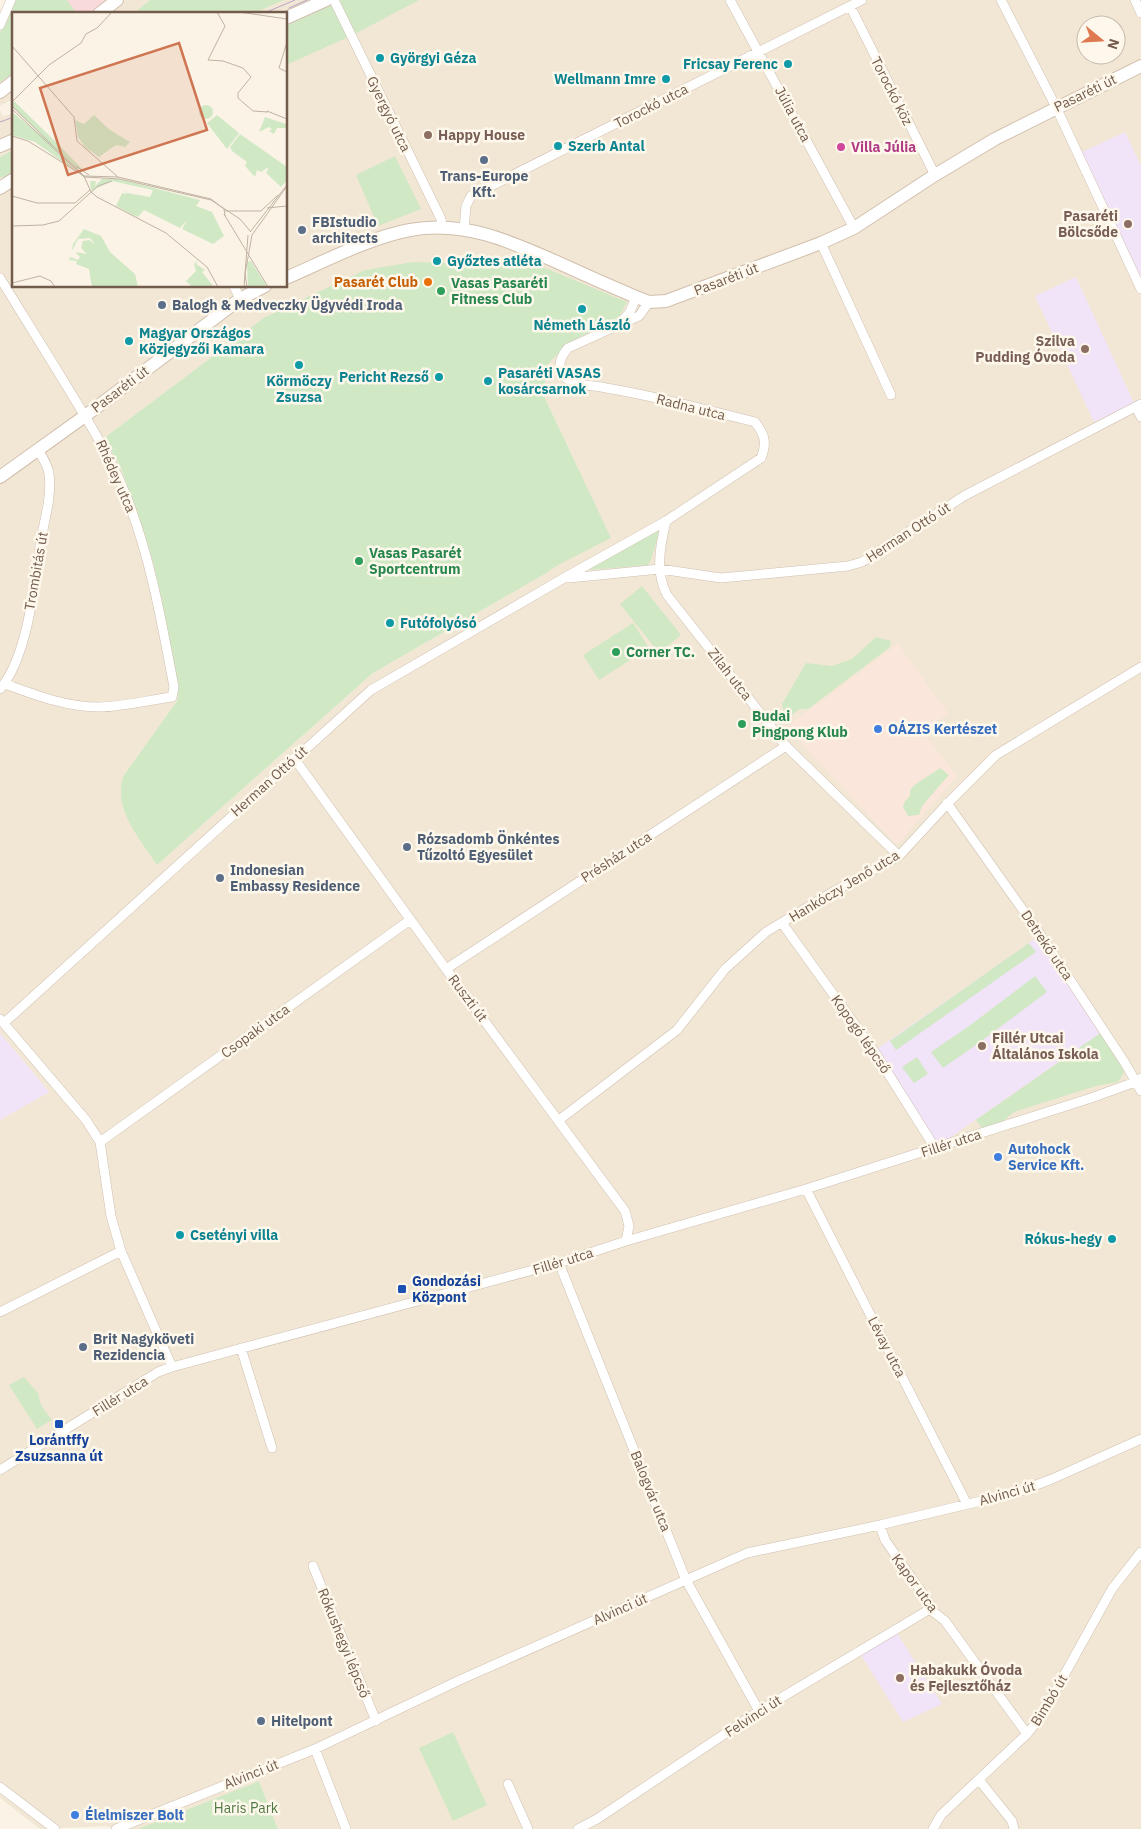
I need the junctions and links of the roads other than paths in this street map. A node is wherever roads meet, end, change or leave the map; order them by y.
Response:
1 (11, 0) edge
2 (118, 0) edge
3 (326, 0) edge
4 (334, 0) edge
5 (730, 0) edge
6 (862, 0) edge
7 (1001, 0) edge
8 (1135, 0) edge
9 (850, 6) junction
10 (102, 12) edge
11 (1141, 13) edge
12 (288, 17) edge
13 (0, 25) edge
14 (760, 52) junction
15 (1141, 66) edge
16 (12, 83) edge
17 (0, 92) edge
18 (1056, 107) junction
19 (12, 141) edge
20 (0, 146) edge
21 (935, 175) junction
22 (442, 227) junction
23 (854, 228) junction
24 (464, 229) junction
25 (821, 243) junction
26 (288, 277) edge
27 (0, 278) edge
28 (235, 288) edge
29 (262, 288) edge
30 (1141, 289) edge
31 (636, 297) junction
32 (240, 299) junction
33 (649, 302) junction
34 (619, 324) junction
35 (891, 394) dead end
36 (1139, 405) edge
37 (85, 416) junction
38 (1141, 418) edge
39 (38, 450) junction
40 (0, 477) edge
41 (666, 521) junction
42 (620, 546) joint
43 (660, 569) junction
44 (564, 578) junction
45 (1141, 667) edge
46 (2, 687) edge
47 (786, 746) junction
48 (294, 758) junction
49 (947, 804) junction
50 (898, 856) junction
51 (410, 920) junction
52 (782, 923) junction
53 (446, 969) junction
54 (2, 1021) edge
55 (1138, 1080) edge
56 (1141, 1091) edge
57 (559, 1120) junction
58 (100, 1142) junction
59 (935, 1148) junction
60 (806, 1190) junction
61 (626, 1241) junction
62 (121, 1251) junction
63 (559, 1263) junction
64 (0, 1312) edge
65 (241, 1348) junction
66 (172, 1367) junction
67 (1141, 1439) edge
68 (272, 1448) dead end
69 (0, 1470) edge
70 (967, 1504) junction
71 (880, 1525) junction
72 (1141, 1552) edge
73 (313, 1566) dead end
74 (686, 1580) junction
75 (930, 1609) junction
76 (759, 1711) junction
77 (376, 1721) junction
78 (1027, 1734) junction
79 (315, 1749) junction
80 (979, 1780) junction
81 (508, 1784) dead end
82 (0, 1787) edge
83 (55, 1829) edge
84 (116, 1829) edge
85 (346, 1829) edge
86 (528, 1829) edge
87 (578, 1829) edge
88 (932, 1829) edge
89 (1014, 1829) edge

1 - 13 street
2 - 10 street
3 - 12 street
4 - 22 street, Gyergyó utca
5 - 14 street, Júlia utca
6 - 9 street, Torockó utca
7 - 18 street
8 - 11 street
9 - 14 street, Torockó utca
9 - 21 street, Torockó köz
14 - 23 street, Júlia utca
14 - 24 street, Torockó utca
15 - 18 street, Pasaréti út
16 - 17 street
18 - 21 street, Pasaréti út
18 - 30 street
19 - 20 street
21 - 23 street, Pasaréti út
22 - 24 street, Pasaréti út
22 - 26 street, Pasaréti út
23 - 25 street, Pasaréti út
24 - 31 street, Pasaréti út
25 - 33 street, Pasaréti út
25 - 35 street
27 - 37 street, Rhédey utca
28 - 32 street
29 - 32 street, Pasaréti út
31 - 33 street, Pasaréti út
31 - 34 street, Radna utca
32 - 37 street, Pasaréti út
33 - 34 street, Radna utca
34 - 41 street, Radna utca
36 - 38 street
36 - 43 street, Herman Ottó út
37 - 39 street, Pasaréti út
37 - 46 street, Rhédey utca
39 - 40 street, Pasaréti út
39 - 46 street, Trombitás út
41 - 42 street, Radna utca
41 - 43 street
42 - 44 street, Herman Ottó út
43 - 44 street, Herman Ottó út
43 - 47 street, Zilah utca
44 - 48 street, Herman Ottó út
45 - 49 street, Hankóczy Jenő utca
47 - 50 street, Zilah utca
47 - 53 street, Présház utca
48 - 51 street, Ruszti út
48 - 54 street, Herman Ottó út
49 - 50 street, Hankóczy Jenő utca
49 - 55 street, Detrekő utca
50 - 52 street, Hankóczy Jenő utca
51 - 53 street, Ruszti út
51 - 58 street, Csopaki utca
52 - 57 street, Hankóczy Jenő utca
52 - 59 street, Kopogó lépcső
53 - 57 street, Ruszti út
54 - 58 street
55 - 56 street, Detrekő utca
55 - 59 street, Fillér utca
57 - 61 street, Ruszti út
58 - 62 street
59 - 60 street, Fillér utca
60 - 61 street, Fillér utca
60 - 70 street, Lévay utca
61 - 63 street, Fillér utca
62 - 64 street
62 - 66 street
63 - 65 street, Fillér utca
63 - 74 street, Balogvár utca
65 - 66 street, Fillér utca
65 - 68 street
66 - 69 street, Fillér utca
67 - 70 street, Alvinci út
70 - 71 street, Alvinci út
71 - 74 street, Alvinci út
71 - 75 street, Kapor utca
72 - 78 street, Bimbó út
73 - 77 street, Rókushegyi lépcső
74 - 76 street, Balogvár utca
74 - 77 street, Alvinci út
75 - 76 street, Felvinci út
75 - 78 street, Kapor utca
76 - 87 street, Felvinci út
77 - 79 street, Alvinci út
78 - 80 street, Bimbó út
79 - 84 street, Alvinci út
79 - 85 street
80 - 88 street, Bimbó út
80 - 89 street
81 - 86 street
82 - 83 street

